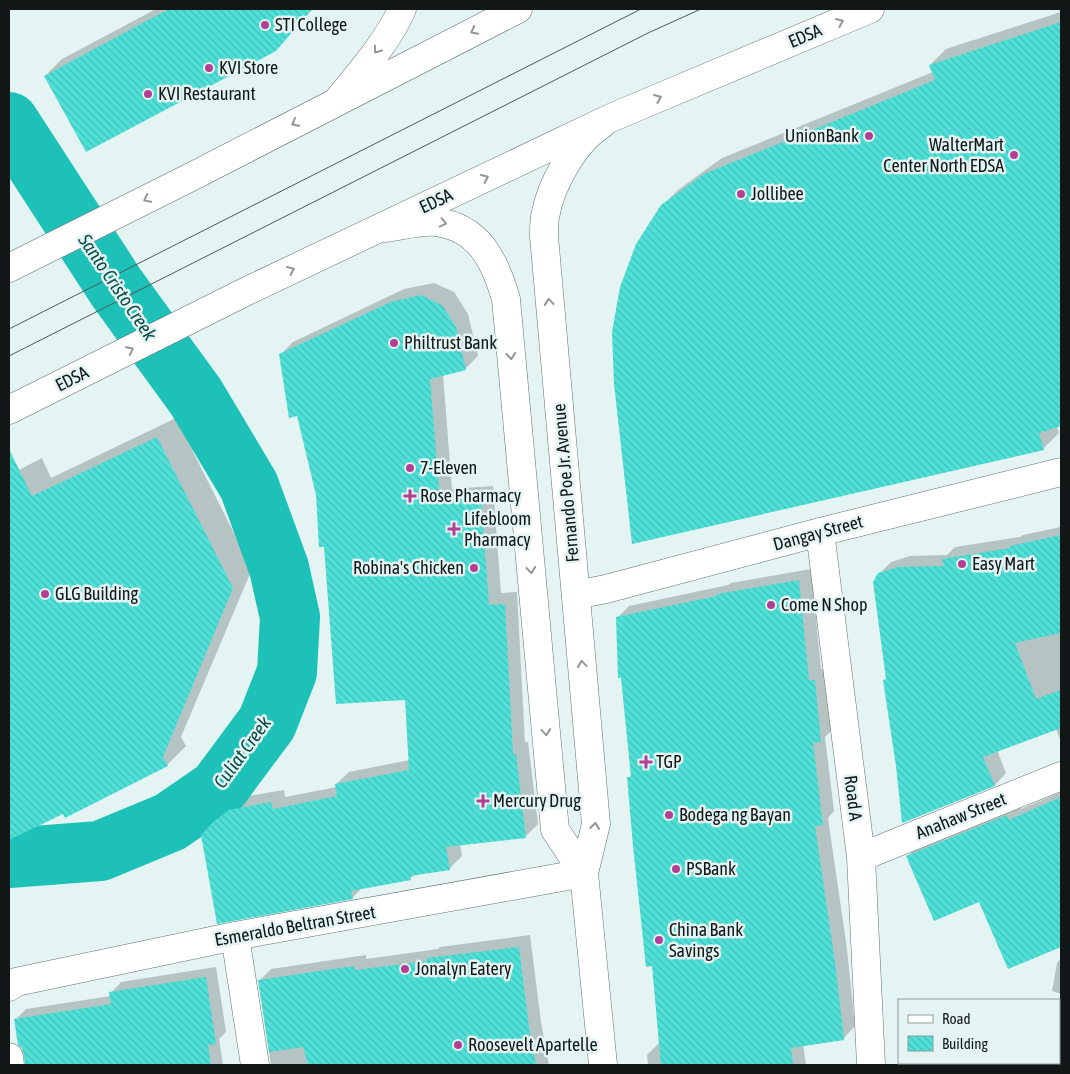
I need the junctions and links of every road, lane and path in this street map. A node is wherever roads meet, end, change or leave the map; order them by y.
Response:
1 (402, 9) edge
2 (518, 9) edge
3 (870, 9) edge
4 (338, 100) junction
5 (613, 117) junction
6 (377, 229) junction
7 (19, 263) edge
8 (9, 410) edge
9 (1061, 472) edge
10 (820, 532) junction
11 (576, 595) junction
12 (1061, 776) edge
13 (861, 857) junction
14 (584, 873) junction
15 (236, 936) junction
16 (9, 987) edge
17 (9, 1057) edge
18 (10, 1065) edge
19 (255, 1065) edge
20 (603, 1065) edge
21 (871, 1065) edge

1 -> 4 main road
2 -> 4 main road
5 -> 3 main road, EDSA
4 -> 7 main road
6 -> 5 main road, EDSA
11 -> 5 main road, Fernando Poe Jr. Avenue
8 -> 6 main road, EDSA
6 -> 14 main road, Fernando Poe Jr. Avenue
9 - 10 main road, Dangay Street
10 - 11 main road, Dangay Street
10 - 13 main road, Road A
14 -> 11 main road, Fernando Poe Jr. Avenue
12 - 13 main road, Anahaw Street
13 - 21 main road, Road A
14 - 15 main road, Esmeraldo Beltran Street
14 - 20 main road, Fernando Poe Jr. Avenue
15 - 16 main road, Esmeraldo Beltran Street
15 - 19 main road
17 - 18 main road

